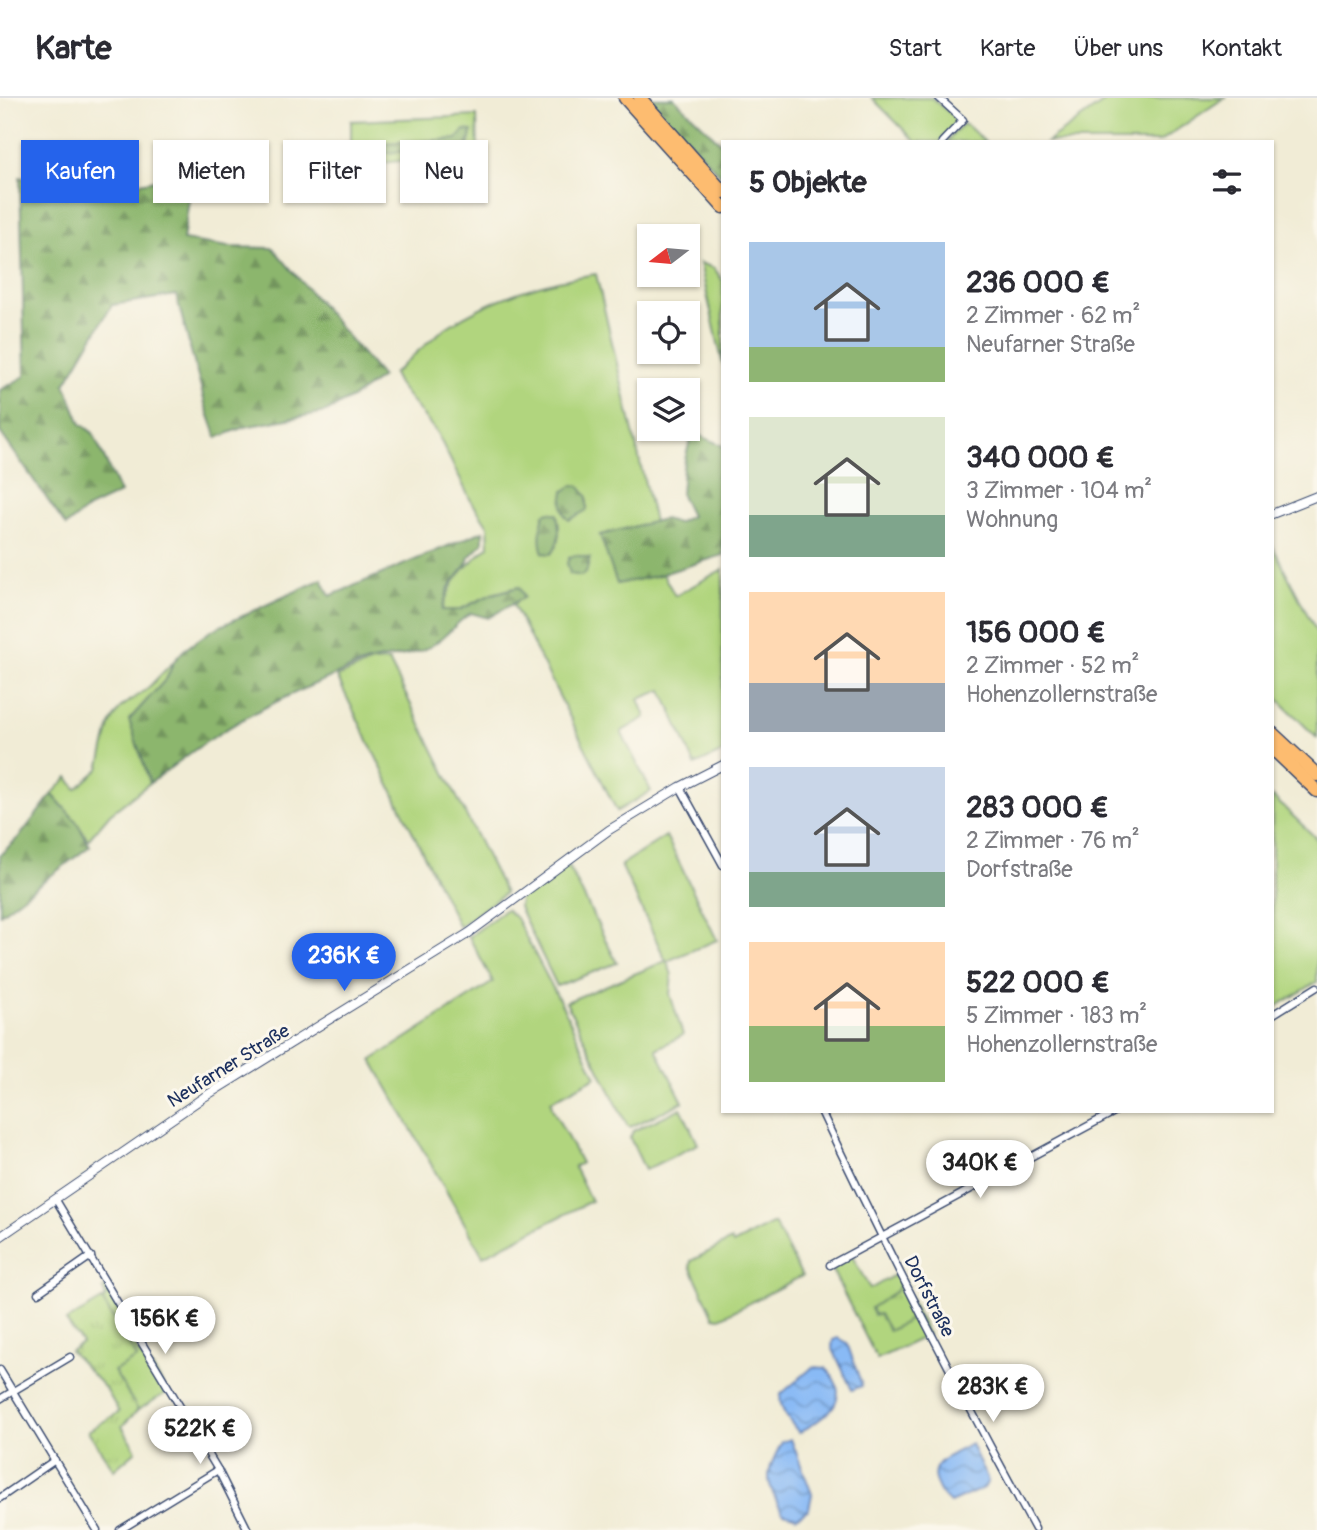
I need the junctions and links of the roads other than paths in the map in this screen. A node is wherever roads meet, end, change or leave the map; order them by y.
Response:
1 (625, 98) edge
2 (640, 98) edge
3 (939, 98) edge
4 (944, 140) edge
5 (721, 189) edge
6 (721, 205) edge
7 (1317, 496) edge
8 (1274, 513) edge
9 (1274, 735) edge
10 (1274, 750) edge
11 (721, 766) edge
12 (1317, 775) edge
13 (680, 787) junction
14 (1317, 791) edge
15 (721, 861) edge
16 (1317, 987) edge
17 (1274, 1014) edge
18 (822, 1113) edge
19 (1112, 1113) edge
20 (56, 1200) junction
21 (881, 1236) junction
22 (0, 1237) edge
23 (91, 1256) junction
24 (830, 1265) dead end
25 (37, 1293) dead end
26 (70, 1357) dead end
27 (0, 1370) edge
28 (13, 1391) junction
29 (0, 1399) edge
30 (55, 1460) junction
31 (218, 1471) junction
32 (0, 1498) edge
33 (1035, 1529) edge
34 (97, 1530) edge
35 (120, 1530) edge
36 (248, 1530) edge

1 - 6 highway
2 - 5 highway
3 - 4 street
7 - 8 street
9 - 12 highway
10 - 14 highway
11 - 13 street, Neufarner Straße
13 - 15 street
13 - 20 street, Neufarner Straße
16 - 17 street
18 - 21 street, Dorfstraße
19 - 21 street
20 - 22 street, Neufarner Straße
20 - 23 street
21 - 24 street
21 - 33 street, Dorfstraße
23 - 25 street
23 - 31 street
26 - 28 street
27 - 28 street
28 - 29 street
28 - 30 street
30 - 32 street
30 - 34 street
31 - 35 street
31 - 36 street

